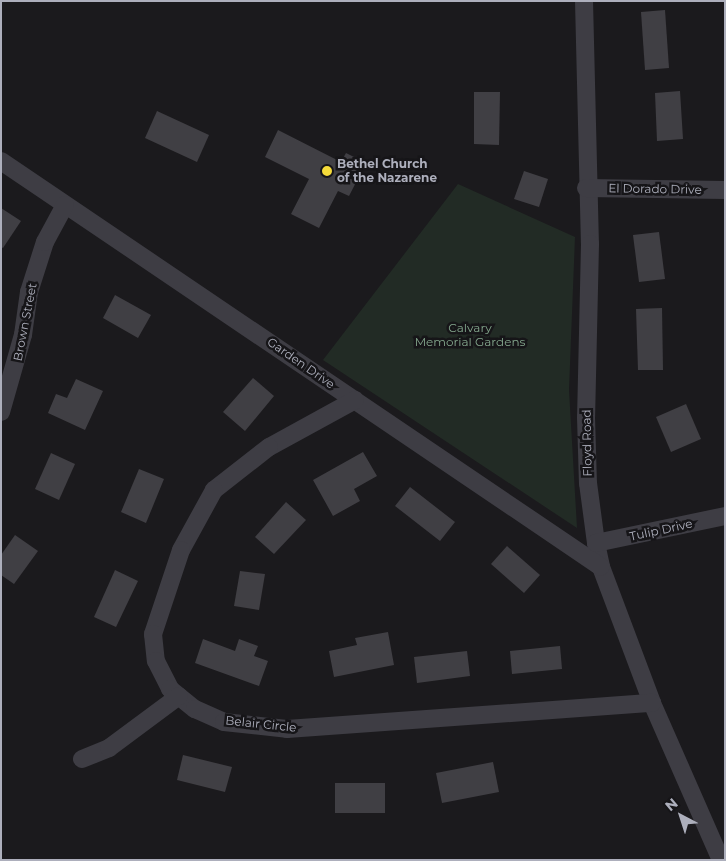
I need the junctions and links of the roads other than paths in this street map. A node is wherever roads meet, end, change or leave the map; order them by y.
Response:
1 (584, 1) edge
2 (1, 161) edge
3 (586, 188) junction
4 (725, 190) edge
5 (65, 205) junction
6 (355, 400) junction
7 (1, 412) edge
8 (725, 516) edge
9 (596, 543) junction
10 (600, 567) junction
11 (179, 696) junction
12 (652, 702) junction
13 (82, 759) dead end
14 (722, 860) edge

1 - 3 street, Floyd Road
2 - 5 street, Garden Drive
3 - 4 street, El Dorado Drive
3 - 9 street, Floyd Road
5 - 6 street, Garden Drive
5 - 7 street, Brown Street
6 - 10 street, Garden Drive
6 - 11 street, Belair Circle
8 - 9 street, Tulip Drive
9 - 10 street, Floyd Road
10 - 12 street, Floyd Road
11 - 12 street, Belair Circle
11 - 13 street
12 - 14 street, Floyd Road

